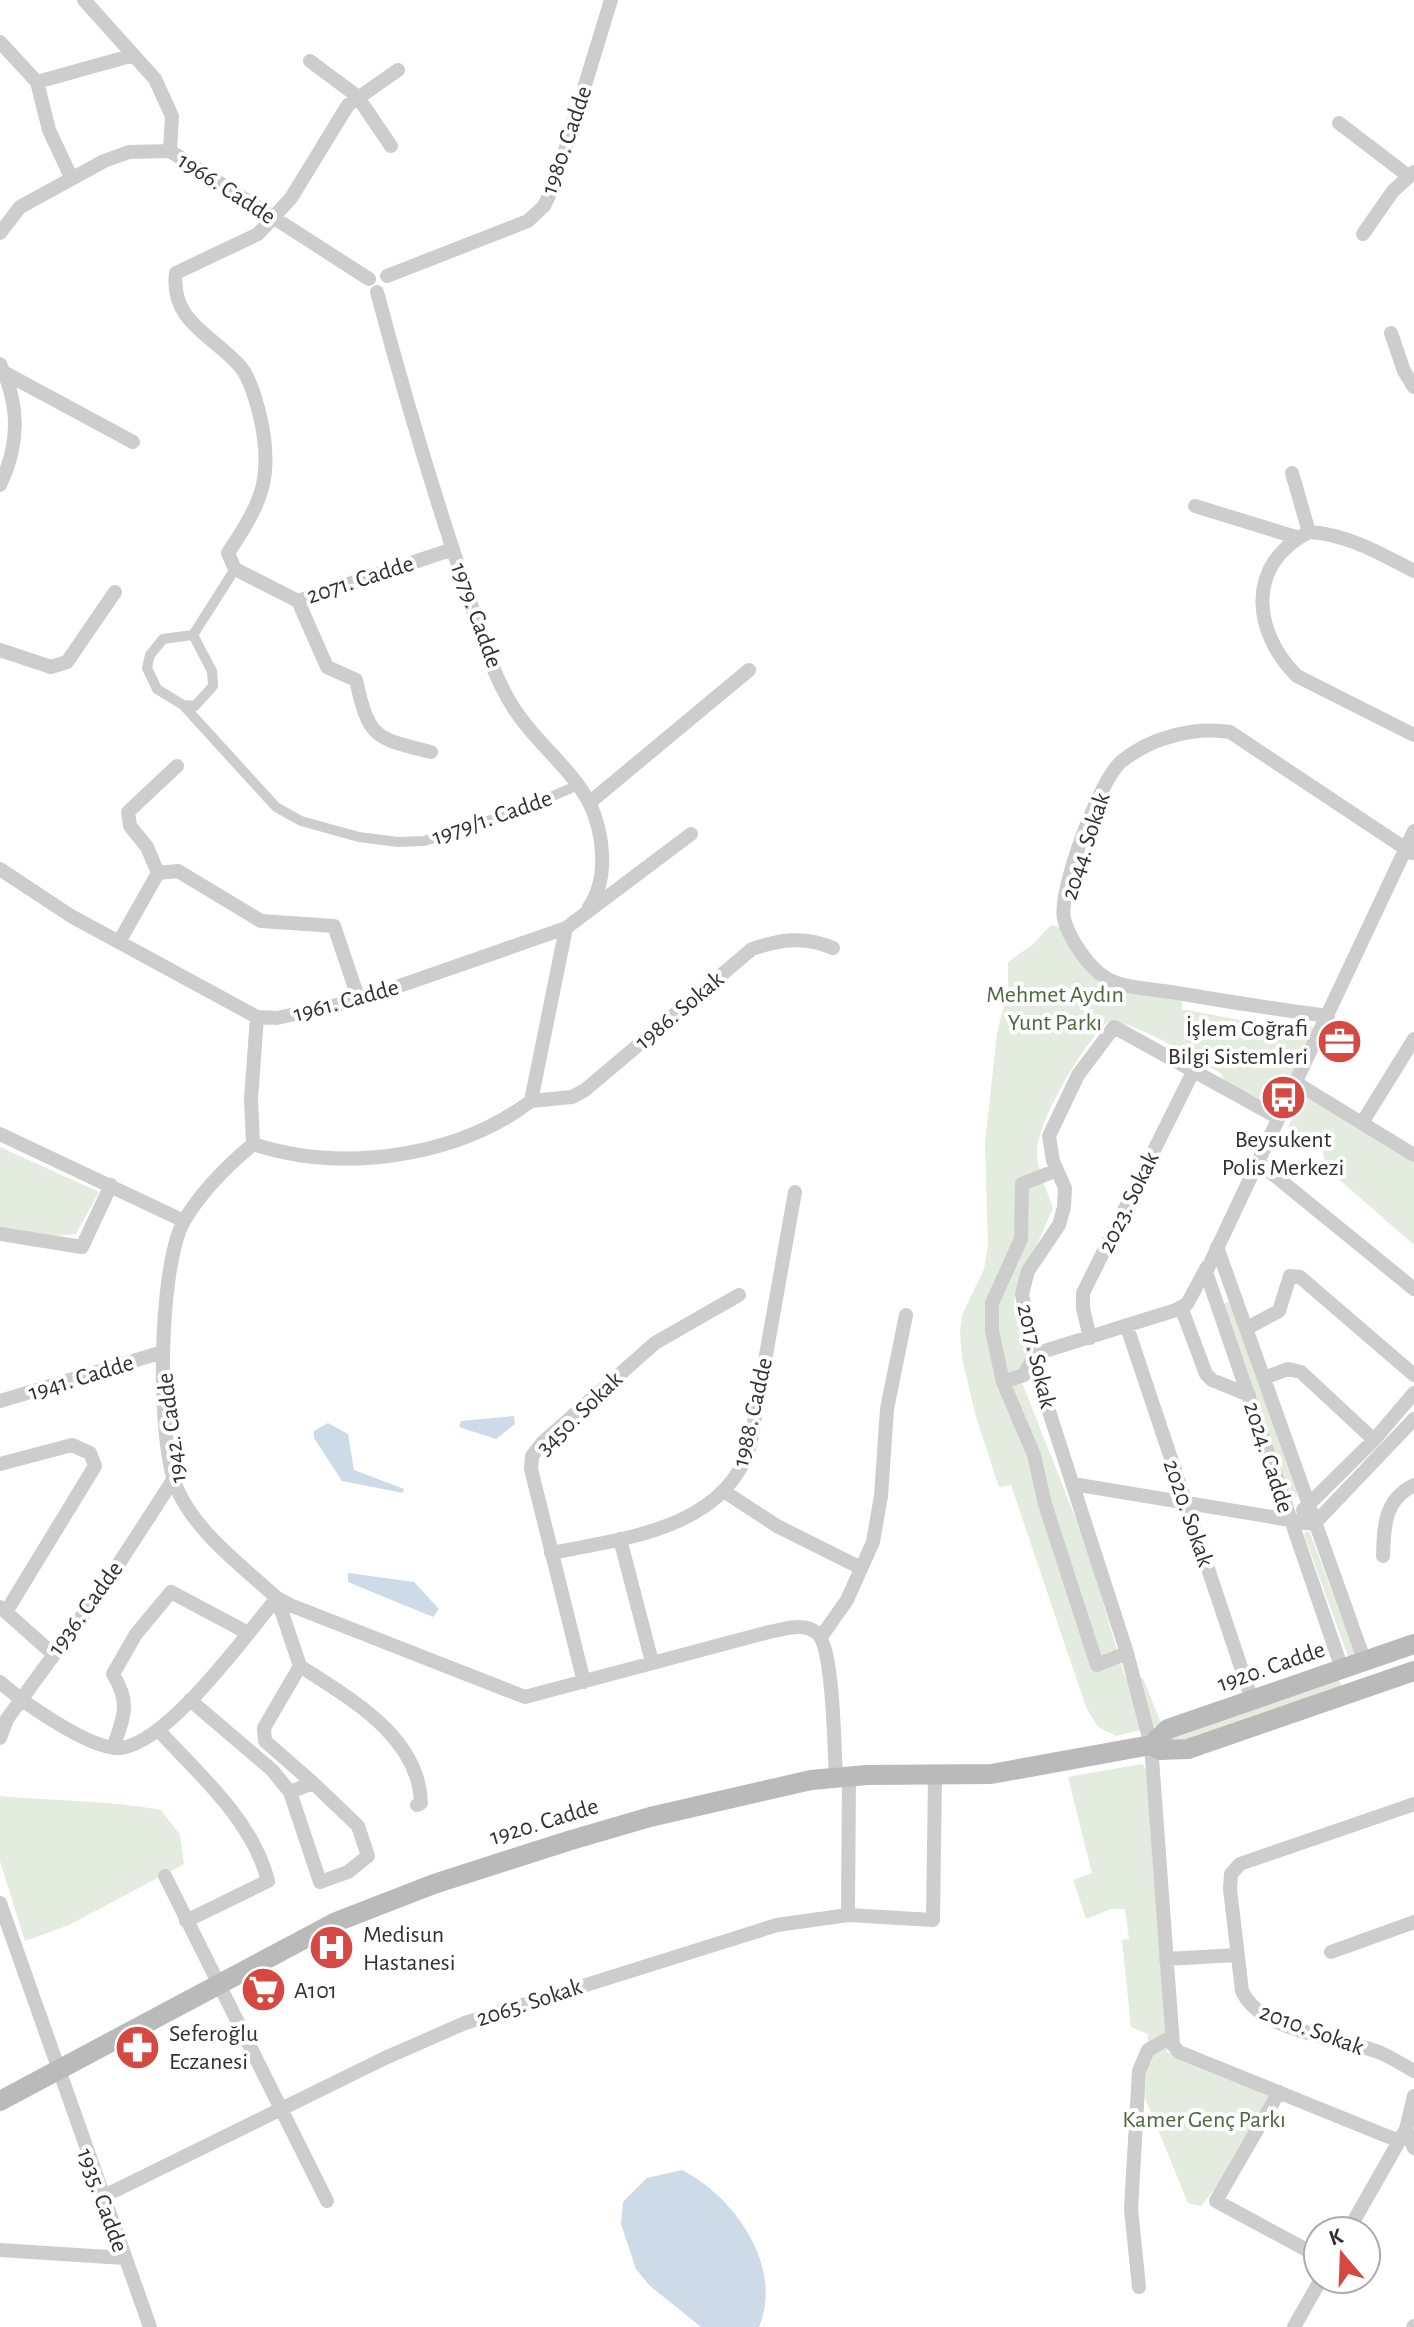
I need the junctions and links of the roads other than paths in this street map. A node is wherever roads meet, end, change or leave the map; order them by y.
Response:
1 (84, 0) edge
2 (611, 0) edge
3 (0, 42) edge
4 (134, 55) junction
5 (310, 61) dead end
6 (398, 70) dead end
7 (37, 82) junction
8 (357, 96) junction
9 (1339, 123) dead end
10 (391, 146) dead end
11 (170, 151) junction
12 (1411, 174) edge
13 (71, 177) junction
14 (271, 216) junction
15 (0, 233) edge
16 (1363, 234) dead end
17 (387, 276) junction
18 (369, 279) junction
19 (377, 292) junction
20 (1391, 333) dead end
21 (2, 369) edge
22 (1414, 387) edge
23 (133, 442) dead end
24 (1292, 473) dead end
25 (0, 485) edge
26 (1195, 506) dead end
27 (1304, 535) junction
28 (453, 549) junction
29 (232, 565) junction
30 (1414, 571) edge
31 (115, 592) dead end
32 (298, 601) junction
33 (193, 635) junction
34 (0, 650) edge
35 (749, 670) dead end
36 (183, 705) junction
37 (1414, 735) edge
38 (431, 752) dead end
39 (177, 766) dead end
40 (576, 786) junction
41 (589, 803) junction
42 (1414, 831) edge
43 (691, 834) dead end
44 (1410, 852) edge
45 (0, 869) edge
46 (158, 873) junction
47 (585, 914) junction
48 (566, 928) junction
49 (119, 942) junction
50 (833, 948) dead end
51 (359, 1000) junction
52 (1328, 1016) junction
53 (257, 1017) junction
54 (1414, 1039) edge
55 (1194, 1070) junction
56 (1296, 1083) junction
57 (531, 1101) junction
58 (1279, 1118) junction
59 (1362, 1123) junction
60 (0, 1134) edge
61 (253, 1144) junction
62 (1414, 1155) edge
63 (1258, 1162) junction
64 (1057, 1170) junction
65 (111, 1185) junction
66 (795, 1192) dead end
67 (184, 1221) junction
68 (0, 1234) edge
69 (1217, 1247) junction
70 (1207, 1267) junction
71 (1195, 1288) junction
72 (1414, 1289) edge
73 (1234, 1292) junction
74 (739, 1295) dead end
75 (1214, 1298) junction
76 (1181, 1307) junction
77 (906, 1315) dead end
78 (1127, 1327) junction
79 (1247, 1328) junction
80 (1090, 1338) junction
81 (163, 1352) junction
82 (1035, 1354) junction
83 (1414, 1375) edge
84 (1264, 1378) junction
85 (1003, 1382) junction
86 (1414, 1393) edge
87 (1249, 1395) junction
88 (0, 1401) edge
89 (1414, 1419) edge
90 (1374, 1440) junction
91 (0, 1464) edge
92 (173, 1480) junction
93 (1073, 1484) junction
94 (1413, 1490) edge
95 (725, 1492) junction
96 (1184, 1502) junction
97 (1308, 1506) junction
98 (1290, 1520) junction
99 (1314, 1524) junction
100 (620, 1539) junction
101 (551, 1553) junction
102 (1383, 1556) dead end
103 (861, 1568) junction
104 (277, 1598) junction
105 (3, 1609) edge
106 (248, 1633) junction
107 (821, 1637) junction
108 (1414, 1644) edge
109 (52, 1653) junction
110 (1127, 1653) junction
111 (652, 1662) junction
112 (1365, 1662) junction
113 (300, 1666) junction
114 (1342, 1669) junction
115 (1414, 1671) edge
116 (0, 1682) edge
117 (584, 1682) junction
118 (1373, 1685) junction
119 (1351, 1692) junction
120 (20, 1700) junction
121 (190, 1700) junction
122 (1252, 1700) junction
123 (159, 1731) junction
124 (0, 1738) edge
125 (1151, 1745) junction
126 (113, 1748) junction
127 (842, 1776) junction
128 (935, 1777) junction
129 (313, 1783) junction
130 (290, 1792) junction
131 (1414, 1804) edge
132 (417, 1805) dead end
133 (165, 1876) dead end
134 (1, 1911) edge
135 (848, 1915) junction
136 (186, 1921) junction
137 (1414, 1922) edge
138 (1331, 1952) dead end
139 (1237, 1955) junction
140 (1166, 1959) junction
141 (218, 1987) junction
142 (1171, 2037) junction
143 (1414, 2071) edge
144 (58, 2072) junction
145 (1279, 2092) junction
146 (1414, 2096) edge
147 (0, 2101) edge
148 (281, 2110) junction
149 (1402, 2135) junction
150 (1414, 2148) edge
151 (102, 2197) junction
152 (327, 2201) dead end
153 (1357, 2215) edge
154 (1302, 2247) edge
155 (0, 2250) edge
156 (124, 2258) junction
157 (1139, 2287) dead end
158 (1312, 2295) edge
159 (150, 2327) edge
160 (1294, 2327) edge

1 - 4 street
2 - 17 street, 1980. Cadde
3 - 7 street
4 - 7 street
4 - 11 street
5 - 8 street
6 - 8 street
7 - 13 street
8 - 10 street
8 - 14 street
9 - 12 street
11 - 13 street, 1966. Cadde
11 - 14 street, 1966. Cadde
12 - 16 street
13 - 15 street, 1966. Cadde
14 - 18 street, 1966. Cadde
14 - 29 street
17 - 18 street
17 - 19 street
18 - 19 street
19 - 28 street, 1979. Cadde
20 - 22 street
21 - 23 street
21 - 25 street
24 - 27 street
26 - 27 street
27 - 30 street
27 - 37 street
28 - 32 street, 2071. Cadde
28 - 40 street, 1979. Cadde
29 - 32 street, 2071. Cadde
29 - 33 street
31 - 34 street
32 - 38 street
33 - 36 street
33 - 36 street
35 - 41 street
36 - 40 street, 1979/1. Cadde
39 - 46 street
40 - 41 street, 1979. Cadde
41 - 47 street, 1979. Cadde
42 - 44 street
43 - 47 street, 1961. Cadde
44 - 52 street
44 - 52 street, 2044. Sokak
45 - 49 street
46 - 49 street
46 - 51 street
47 - 48 street, 1961. Cadde
48 - 51 street, 1961. Cadde
48 - 57 street
49 - 53 street
50 - 57 street, 1986. Sokak
51 - 53 street, 1961. Cadde
52 - 56 street
53 - 61 street
54 - 59 street
55 - 58 street, 2017. Sokak
55 - 64 street, 2017. Sokak
55 - 80 street, 2023. Sokak
56 - 58 street
56 - 59 street
57 - 61 street
58 - 63 street
59 - 62 street
60 - 65 street
61 - 67 street, 1942. Cadde
63 - 69 street
63 - 72 street
64 - 82 street, 2017. Sokak
64 - 85 street
65 - 67 street
65 - 68 street
66 - 95 street, 1988. Cadde
67 - 81 street, 1942. Cadde
69 - 70 street
69 - 73 street, 2024. Cadde
70 - 71 street
70 - 75 street, 2024. Cadde
71 - 75 street
71 - 76 street
73 - 75 street
73 - 79 street, 2024. Cadde
74 - 101 street, 3450. Sokak
75 - 87 street, 2024. Cadde
76 - 78 street
76 - 87 street
77 - 103 street
78 - 80 street
78 - 96 street, 2020. Sokak
79 - 83 street
79 - 84 street, 2024. Cadde
80 - 82 street
81 - 88 street, 1941. Cadde
81 - 92 street, 1942. Cadde
82 - 85 street
82 - 93 street, 2017. Sokak
84 - 90 street
84 - 97 street, 2024. Cadde
85 - 110 street
86 - 90 street
87 - 98 street, 2024. Cadde
89 - 99 street
90 - 97 street
91 - 105 street
92 - 104 street, 1942. Cadde
92 - 109 street, 1936. Cadde
93 - 96 street
93 - 110 street, 2017. Sokak
94 - 102 street
95 - 100 street, 1988. Cadde
95 - 103 street
96 - 98 street
96 - 122 street, 2020. Sokak
97 - 98 street
97 - 99 street, 2024. Cadde
98 - 99 street
98 - 114 street, 2024. Cadde
99 - 112 street, 2024. Cadde
100 - 101 street, 1988. Cadde
100 - 111 street
101 - 117 street, 3450. Sokak
103 - 107 street
104 - 106 street
104 - 113 street
104 - 117 street, 1942. Cadde
105 - 109 street
106 - 121 street
106 - 126 street
107 - 111 street, 1942. Cadde
107 - 127 street
108 - 112 main road, 1920. Cadde
109 - 120 street, 1936. Cadde
110 - 125 street, 2017. Sokak
111 - 117 street, 1942. Cadde
112 - 114 main road, 1920. Cadde
112 - 118 main road
113 - 129 street
113 - 132 street
114 - 119 main road
114 - 122 main road, 1920. Cadde
115 - 118 main road, 1920. Cadde
116 - 120 street
118 - 119 main road, 1920. Cadde
119 - 125 main road, 1920. Cadde
120 - 124 street, 1936. Cadde
120 - 126 street
121 - 123 street
121 - 130 street
122 - 125 main road, 1920. Cadde
123 - 126 street
123 - 136 street
125 - 128 main road, 1920. Cadde
125 - 140 street, 2017. Sokak
127 - 128 main road, 1920. Cadde
127 - 135 street
127 - 141 main road, 1920. Cadde
128 - 135 street, 2065. Sokak
129 - 130 street
129 - 130 street
131 - 139 street, 2010. Sokak
133 - 136 street
134 - 144 street
135 - 148 street, 2065. Sokak
136 - 141 street
137 - 138 street
139 - 140 street
139 - 143 street, 2010. Sokak
140 - 142 street, 2017. Sokak
141 - 144 main road, 1920. Cadde
141 - 148 street
142 - 145 street
142 - 157 street
144 - 147 main road, 1920. Cadde
144 - 151 street, 1935. Cadde
145 - 149 street
145 - 154 street
146 - 149 street
148 - 151 street, 2065. Sokak
148 - 152 street
149 - 150 street
149 - 153 street
151 - 156 street, 1935. Cadde
155 - 156 street
156 - 159 street, 1935. Cadde
158 - 160 street

